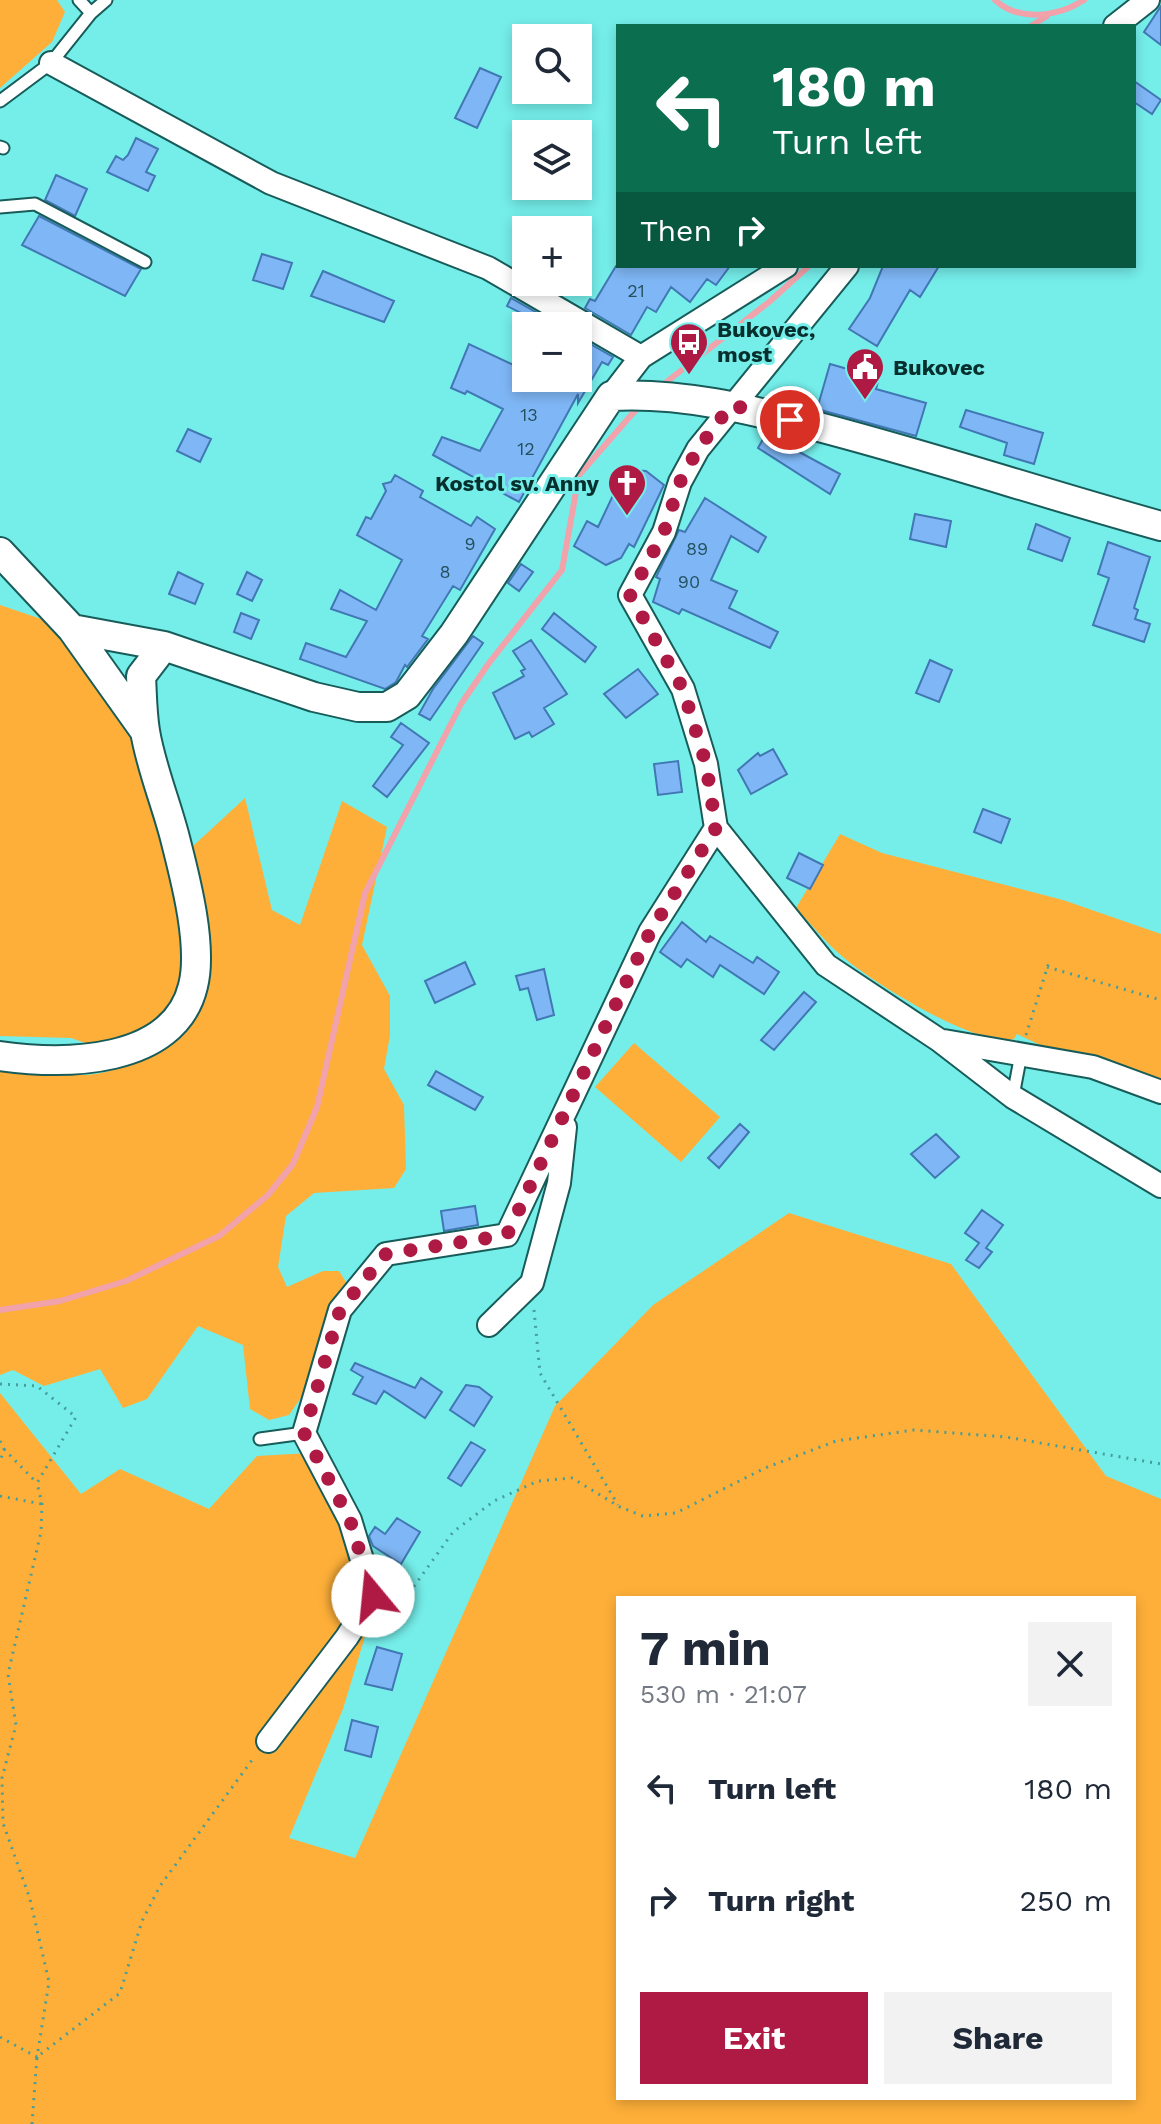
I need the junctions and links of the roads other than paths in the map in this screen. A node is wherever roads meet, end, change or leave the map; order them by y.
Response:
1 (79, 0) edge
2 (106, 0) edge
3 (1148, 0) edge
4 (91, 13) junction
5 (1118, 24) edge
6 (51, 63) junction
7 (0, 101) edge
8 (0, 207) edge
9 (145, 262) dead end
10 (783, 268) edge
11 (845, 268) edge
12 (641, 357) junction
13 (622, 395) junction
14 (731, 405) junction
15 (1161, 526) edge
16 (0, 552) edge
17 (72, 629) junction
18 (164, 646) junction
19 (145, 731) junction
20 (716, 828) junction
21 (939, 1040) junction
22 (1021, 1054) junction
23 (0, 1056) edge
24 (1161, 1092) edge
25 (1013, 1097) junction
26 (566, 1114) junction
27 (1161, 1186) edge
28 (489, 1325) dead end
29 (304, 1433) junction
30 (260, 1439) dead end
31 (268, 1741) road end

1 - 4 lane
2 - 4 lane
3 - 5 street
4 - 6 lane
6 - 7 lane
6 - 12 street
8 - 9 lane
10 - 12 street
11 - 14 street
12 - 13 street
13 - 14 street
13 - 18 street
14 - 15 street
14 - 20 street
16 - 17 street
17 - 18 street
17 - 19 street
18 - 19 street
19 - 23 street
20 - 21 street
20 - 26 street
21 - 22 street
21 - 25 street
22 - 24 street
22 - 25 lane
25 - 27 street
26 - 28 street
26 - 29 street
29 - 30 lane
29 - 31 street

